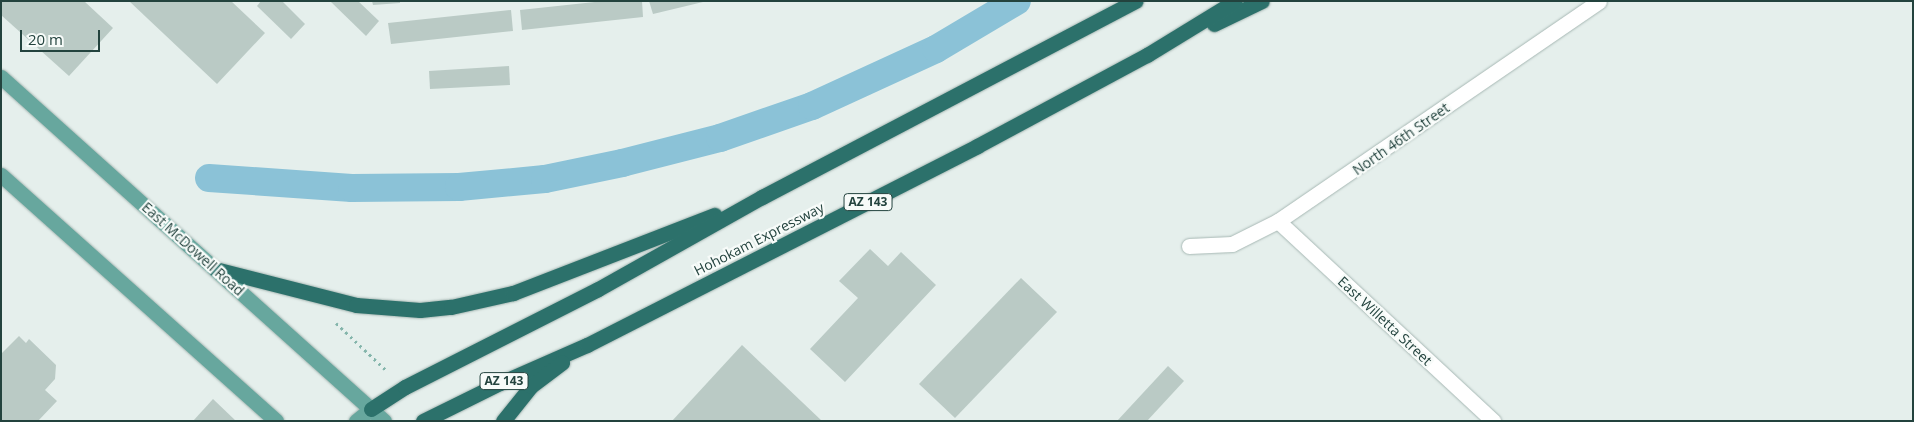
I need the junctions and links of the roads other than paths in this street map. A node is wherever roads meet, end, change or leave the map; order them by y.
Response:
1 (1136, 1) edge
2 (1235, 1) edge
3 (1262, 1) edge
4 (1600, 1) edge
5 (1147, 55) junction
6 (1, 77) edge
7 (1, 175) edge
8 (762, 197) junction
9 (1278, 221) junction
10 (1189, 246) dead end
11 (215, 269) junction
12 (587, 345) junction
13 (371, 409) junction
14 (276, 421) edge
15 (356, 421) edge
16 (384, 421) edge
17 (423, 421) edge
18 (503, 421) edge
19 (1493, 421) edge

1 - 8 highway, AZ 143
2 - 5 highway, Hohokam Expressway / AZ 143
3 - 5 highway
4 - 9 street, North 46th Street
5 - 12 highway, Hohokam Expressway / AZ 143
6 - 11 main road, East McDowell Road
7 - 14 main road
8 - 11 highway
8 - 13 highway, AZ 143
9 - 10 street, North 46th Street
9 - 19 street, East Willetta Street
11 - 13 main road, East McDowell Road
12 - 17 highway, Hohokam Expressway / AZ 143
12 - 18 highway
13 - 15 main road, AZ 143
13 - 16 main road, East McDowell Road

